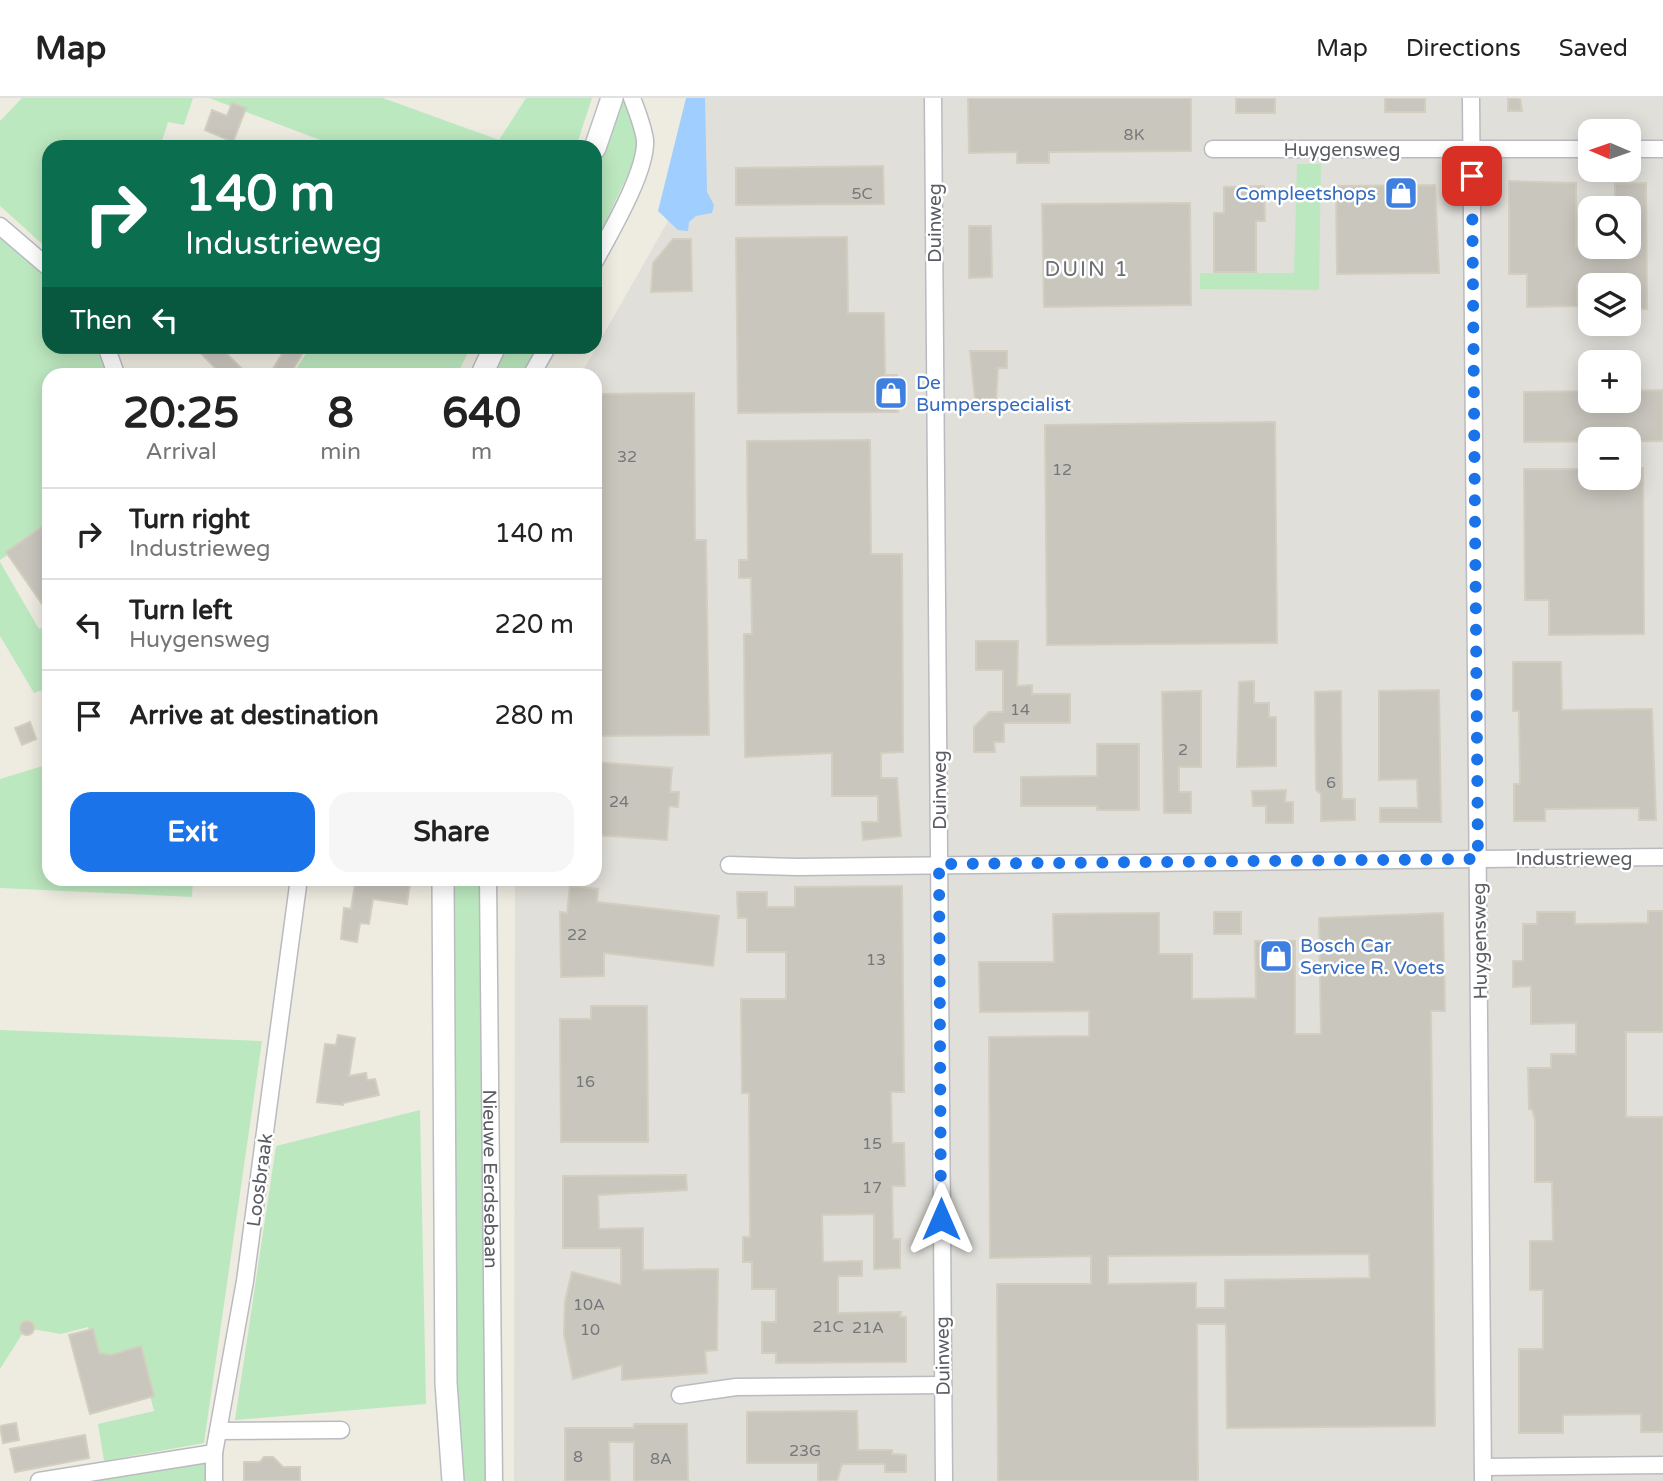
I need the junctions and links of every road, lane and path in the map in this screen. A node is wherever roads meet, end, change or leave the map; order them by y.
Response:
1 (612, 98) edge
2 (632, 98) edge
3 (933, 98) edge
4 (1471, 98) edge
5 (598, 140) edge
6 (1472, 148) junction
7 (1213, 149) dead end
8 (1578, 149) edge
9 (1642, 149) edge
10 (1663, 149) edge
11 (0, 226) edge
12 (602, 248) edge
13 (42, 262) edge
14 (1663, 857) edge
15 (1478, 859) junction
16 (729, 864) dead end
17 (939, 864) junction
18 (298, 886) edge
19 (443, 886) edge
20 (488, 886) edge
21 (446, 1384) junction
22 (943, 1385) junction
23 (680, 1395) dead end
24 (341, 1430) dead end
25 (218, 1431) junction
26 (214, 1453) junction
27 (1663, 1465) edge
28 (1483, 1474) edge
29 (39, 1481) edge
30 (214, 1481) edge
31 (439, 1481) edge
32 (453, 1481) edge
33 (494, 1481) edge
34 (944, 1481) edge

1 - 5 main road
2 - 12 street
3 - 17 street, Duinweg
4 - 6 street, Huygensweg
6 - 7 street, Huygensweg
6 - 8 street, Huygensweg
6 - 15 street, Huygensweg
9 - 10 street
11 - 13 street
14 - 15 street, Industrieweg
15 - 17 street, Industrieweg
15 - 28 street, Huygensweg
16 - 17 street, Industrieweg
17 - 22 street, Duinweg
18 - 25 street, Loosbraak
19 - 21 main road
20 - 33 street, Nieuwe Eerdsebaan
21 - 31 main road
21 - 32 main road
22 - 23 street
22 - 34 street, Duinweg
24 - 25 street
25 - 26 street, Loosbraak
26 - 29 street
26 - 30 street, Loosbraak
27 - 28 street

